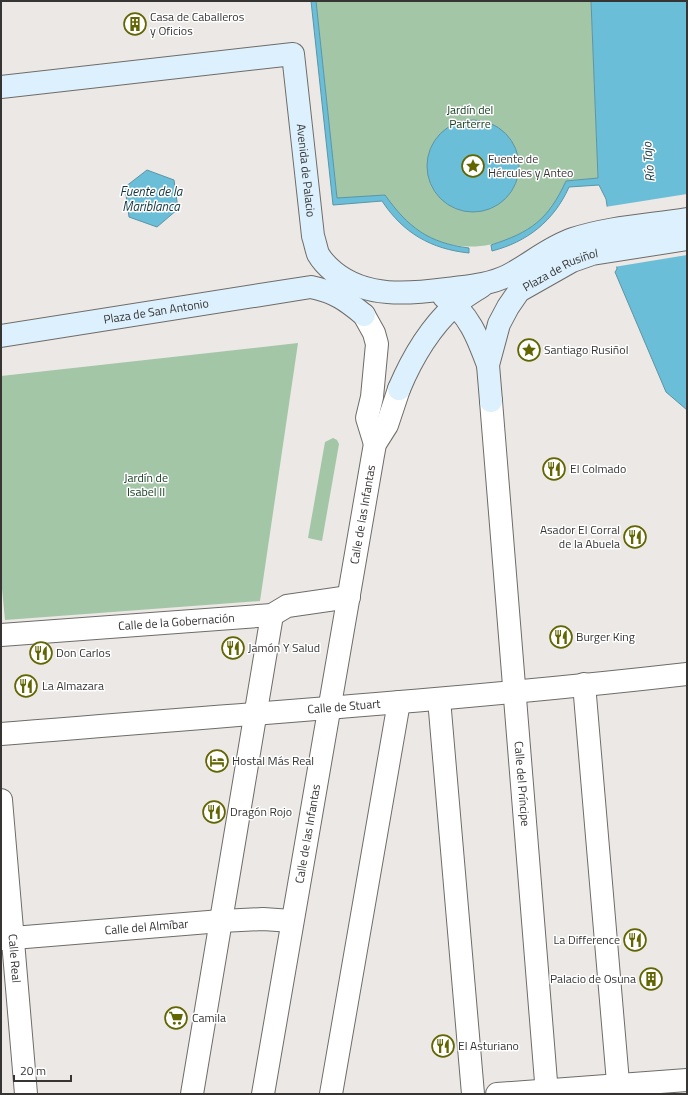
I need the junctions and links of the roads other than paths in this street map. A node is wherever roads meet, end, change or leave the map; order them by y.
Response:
1 (1, 87) edge
2 (687, 219) edge
3 (687, 239) edge
4 (610, 241) junction
5 (319, 254) junction
6 (485, 284) junction
7 (337, 285) junction
8 (311, 287) junction
9 (431, 291) junction
10 (455, 305) junction
11 (364, 315) joint
12 (1, 336) edge
13 (488, 365) junction
14 (399, 389) joint
15 (491, 401) joint
16 (374, 450) junction
17 (498, 474) joint
18 (349, 597) junction
19 (272, 616) junction
20 (1, 635) edge
21 (687, 674) edge
22 (584, 684) junction
23 (514, 691) junction
24 (439, 699) junction
25 (399, 702) junction
26 (329, 708) junction
27 (255, 714) junction
28 (1, 734) edge
29 (1, 800) edge
30 (221, 921) junction
31 (292, 921) junction
32 (7, 938) edge
33 (687, 1080) edge
34 (619, 1090) edge
35 (547, 1092) edge
36 (26, 1094) edge
37 (192, 1094) edge
38 (263, 1094) edge
39 (331, 1094) edge
40 (473, 1094) edge
41 (497, 1094) edge

1 - 5 main road, Avenida de Palacio
2 - 4 main road
3 - 4 main road
4 - 6 main road, Plaza de Rusiñol
4 - 13 main road, Plaza de Rusiñol
5 - 7 main road, Avenida de Palacio
5 - 8 main road
6 - 9 main road, Plaza de Rusiñol
6 - 10 main road, Plaza de Rusiñol
7 - 8 main road, Plaza de San Antonio
7 - 9 main road, Plaza de Rusiñol
7 - 11 main road
8 - 12 main road, Plaza de San Antonio
9 - 10 main road, Plaza de Rusiñol
10 - 13 main road, Plaza de Rusiñol
10 - 14 main road, Plaza de Rusiñol
11 - 16 street
13 - 15 main road, Plaza de Rusiñol
14 - 16 street, Plaza de Rusiñol
15 - 17 street, Plaza de Rusiñol
16 - 18 street, Calle de las Infantas
17 - 23 street, Calle del Príncipe
18 - 19 street, Calle de la Gobernación
18 - 26 street, Calle de las Infantas
19 - 20 street, Calle de la Gobernación
19 - 27 street
21 - 22 street, Calle de Stuart
22 - 23 street, Calle de Stuart
22 - 34 street
23 - 24 street, Calle de Stuart
23 - 35 street, Calle del Príncipe
24 - 25 street, Calle de Stuart
24 - 40 street
25 - 26 street, Calle de Stuart
25 - 39 street
26 - 27 street, Calle de Stuart
26 - 31 street, Calle de las Infantas
27 - 28 street, Calle de Stuart
27 - 30 street
29 - 32 street, Calle Real
30 - 31 street, Calle del Almíbar
30 - 32 street, Calle del Almíbar
30 - 37 street
31 - 38 street, Calle de las Infantas
32 - 36 street, Calle Real
33 - 34 street
34 - 35 street
35 - 41 street

